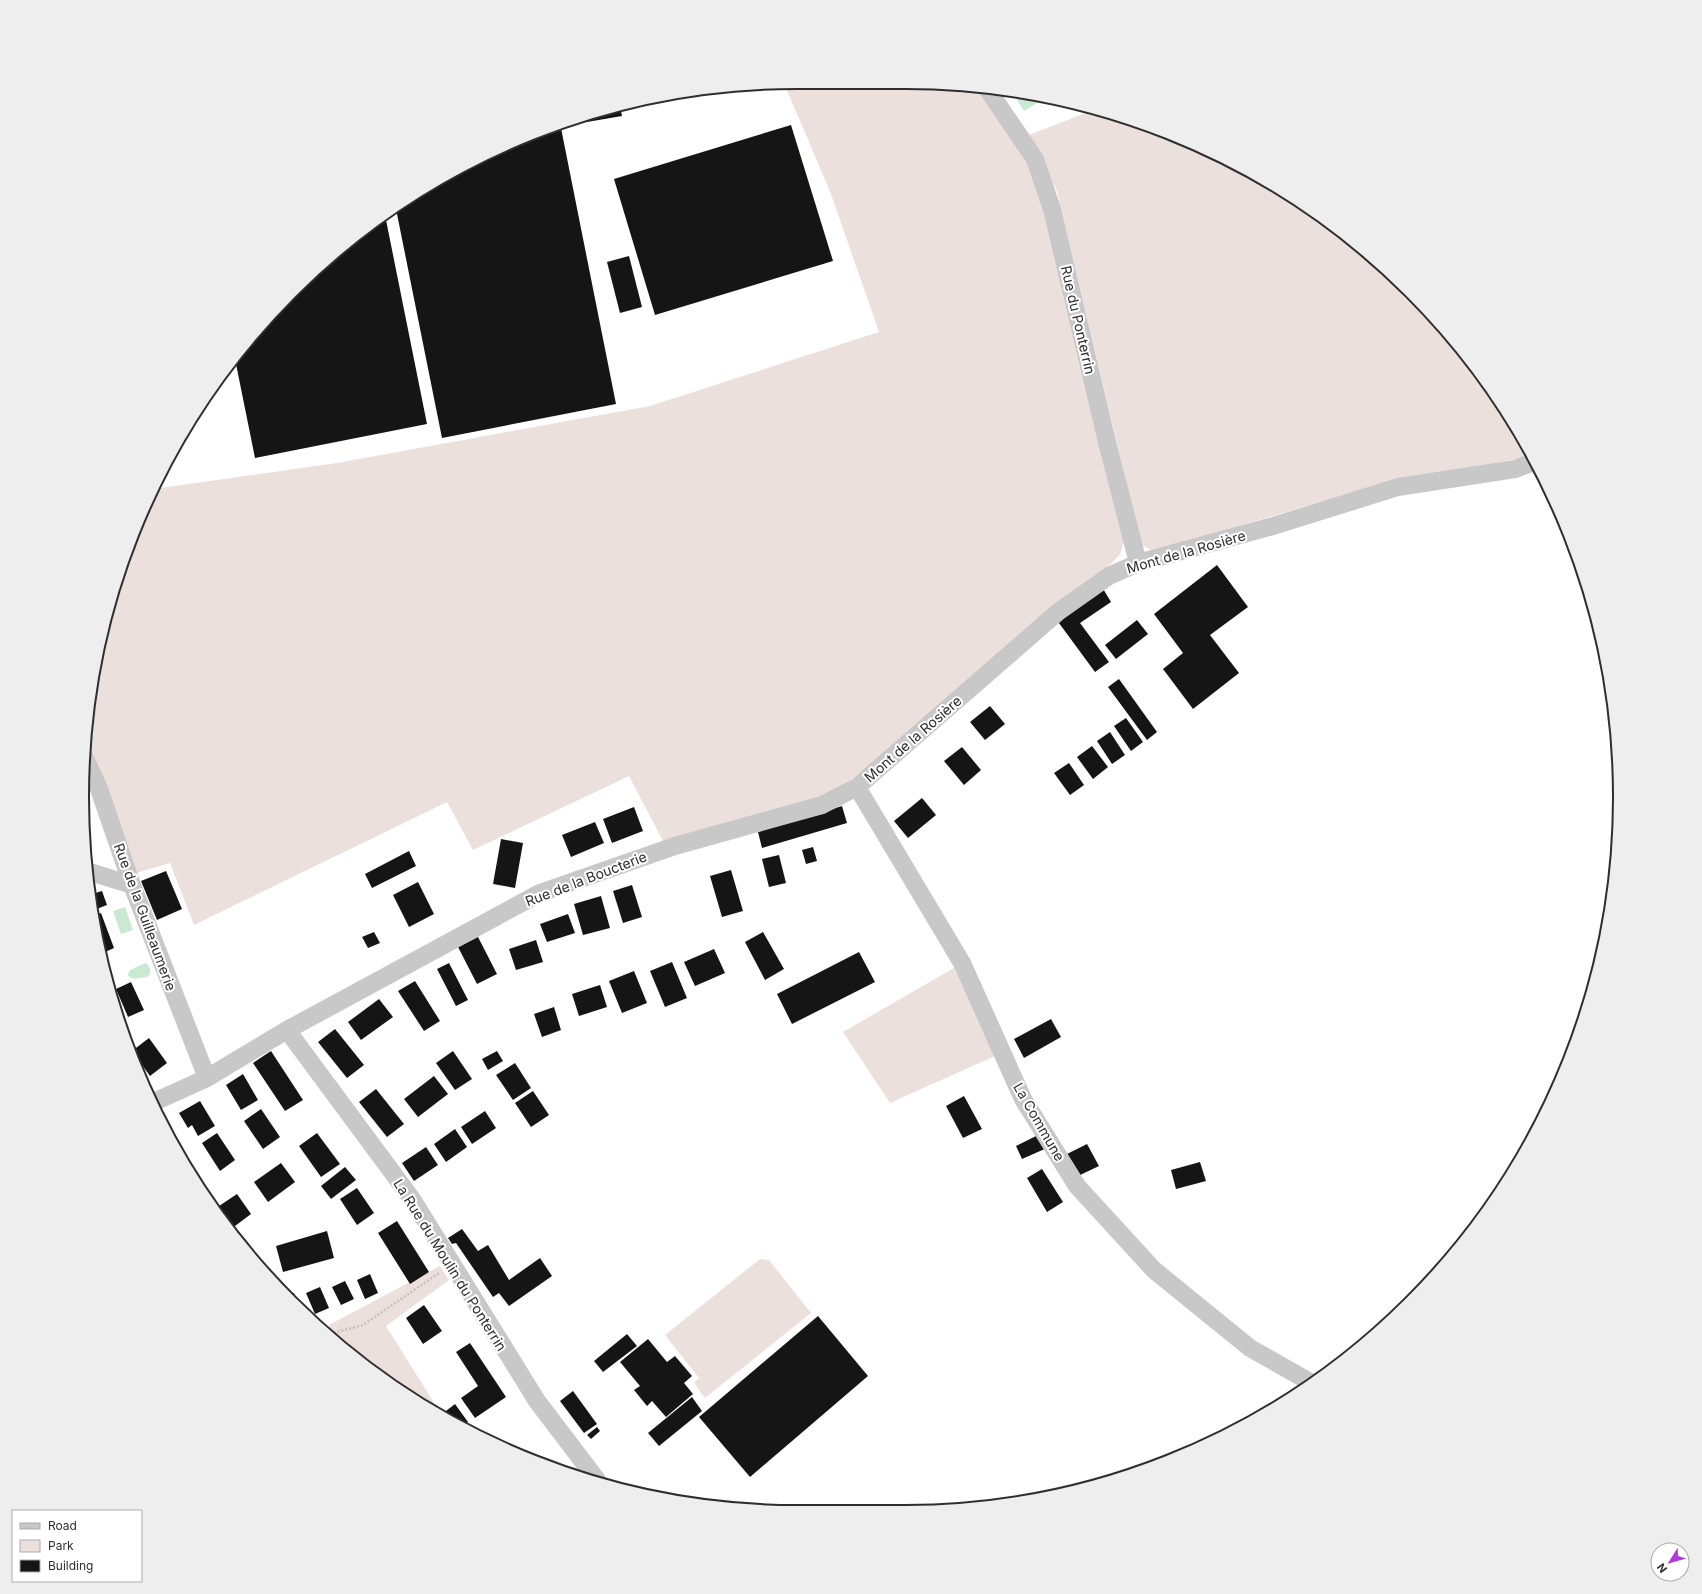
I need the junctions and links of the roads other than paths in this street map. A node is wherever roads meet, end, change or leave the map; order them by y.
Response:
1 (991, 94) edge
2 (1529, 464) edge
3 (1138, 563) junction
4 (90, 769) edge
5 (857, 787) junction
6 (94, 873) edge
7 (132, 885) junction
8 (287, 1030) junction
9 (207, 1078) junction
10 (158, 1100) edge
11 (1306, 1380) edge
12 (593, 1474) edge

1 - 3 street, Rue du Ponterrin
2 - 3 street, Mont de la Rosière
3 - 5 street, Mont de la Rosière
4 - 7 street, Rue de la Guilleaumerie
5 - 8 street, Rue de la Boucterie
5 - 11 street, La Commune
6 - 7 street
7 - 9 street, Rue de la Guilleaumerie
8 - 9 street, Rue de la Boucterie
8 - 12 street, La Rue du Moulin du Ponterrin
9 - 10 street, Rue de la Boucterie

